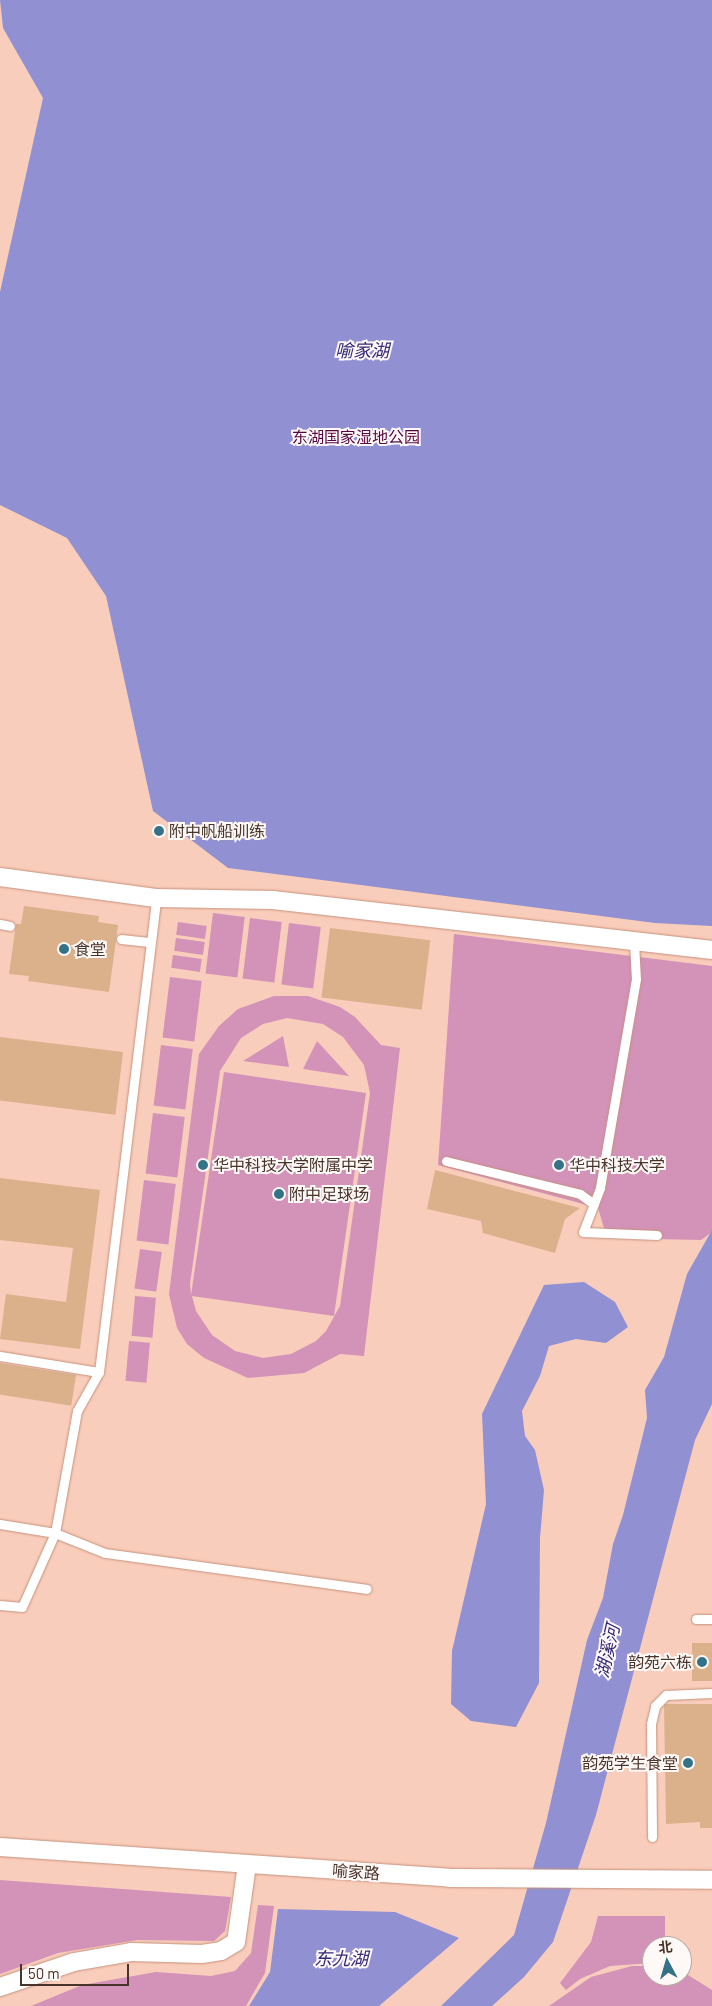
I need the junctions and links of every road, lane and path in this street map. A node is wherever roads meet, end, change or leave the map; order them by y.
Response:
1 (0, 877) edge
2 (156, 898) junction
3 (0, 924) edge
4 (10, 926) dead end
5 (120, 939) dead end
6 (149, 942) junction
7 (634, 942) junction
8 (712, 950) edge
9 (446, 1161) dead end
10 (594, 1204) junction
11 (657, 1234) dead end
12 (0, 1356) edge
13 (99, 1372) junction
14 (0, 1524) edge
15 (55, 1533) junction
16 (368, 1589) dead end
17 (0, 1604) edge
18 (696, 1619) dead end
19 (712, 1619) edge
20 (712, 1693) edge
21 (652, 1837) dead end
22 (0, 1847) edge
23 (247, 1865) junction
24 (712, 1880) edge
25 (0, 1987) edge

1 - 2 street
2 - 6 lane
2 - 7 street
3 - 4 lane
5 - 6 lane
6 - 13 lane
7 - 8 street
7 - 10 lane
9 - 10 lane
10 - 11 lane
12 - 13 lane
13 - 15 lane
14 - 15 lane
15 - 16 lane
15 - 17 lane
18 - 19 lane
20 - 21 lane
22 - 23 street, 喻家路
23 - 24 street, 喻家路
23 - 25 street

